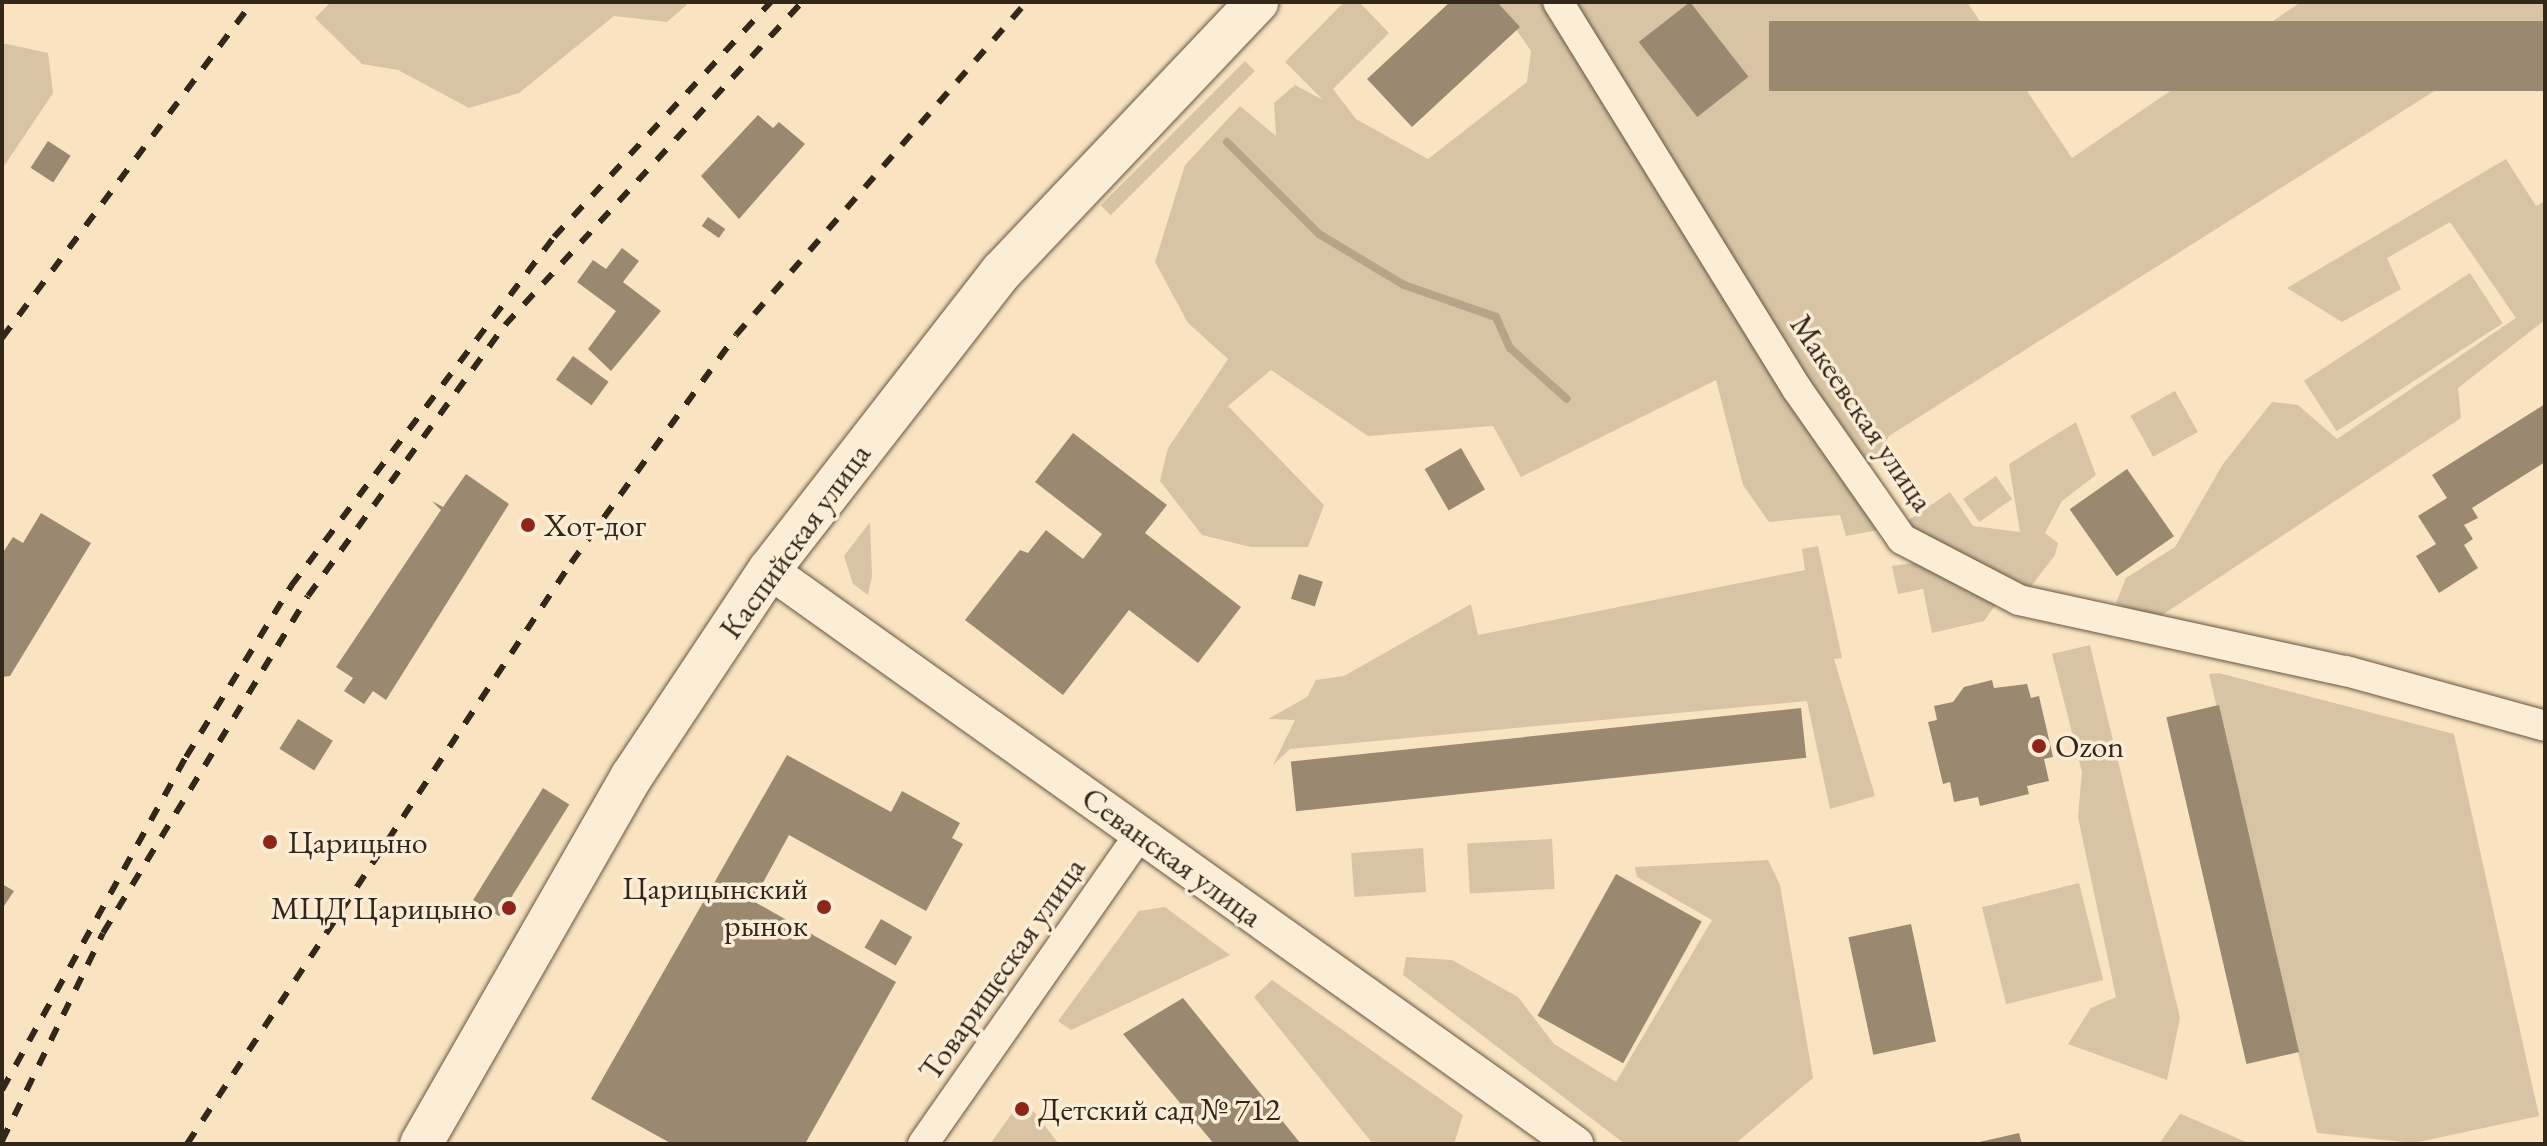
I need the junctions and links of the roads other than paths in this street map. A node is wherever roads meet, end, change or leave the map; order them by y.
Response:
1 (1257, 2) edge
2 (1558, 2) edge
3 (769, 570) junction
4 (2545, 726) edge
5 (1139, 835) junction
6 (421, 1144) edge
7 (923, 1144) edge
8 (1575, 1144) edge

1 - 3 main road, Каспийская улица
2 - 4 street, Макеевская улица
3 - 5 street, Севанская улица
3 - 6 main road, Каспийская улица
5 - 7 street, Товарищеская улица
5 - 8 street, Севанская улица

